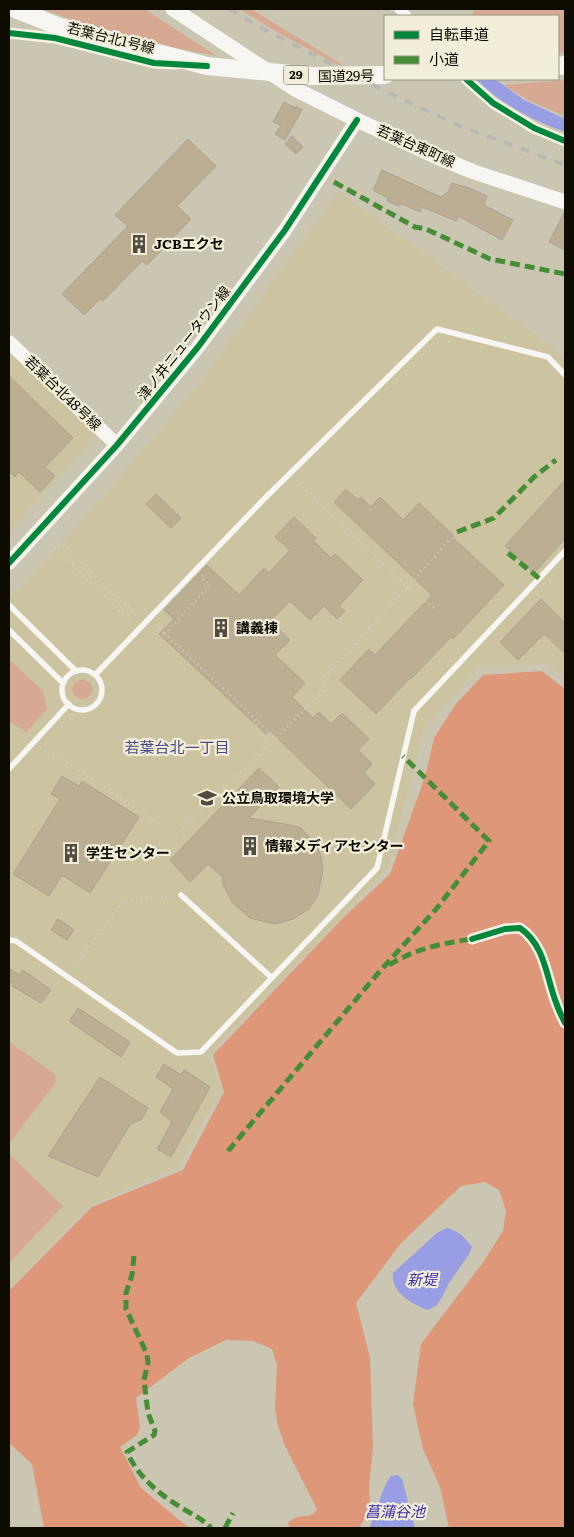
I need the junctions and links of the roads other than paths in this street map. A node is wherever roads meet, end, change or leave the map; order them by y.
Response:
1 (15, 9) edge
2 (173, 9) edge
3 (9, 33) edge
4 (207, 66) junction
5 (384, 75) edge
6 (467, 80) edge
7 (357, 120) junction
8 (565, 141) edge
9 (565, 202) edge
10 (9, 342) edge
11 (565, 375) edge
12 (117, 445) junction
13 (565, 551) edge
14 (9, 563) edge
15 (9, 605) edge
16 (9, 630) edge
17 (76, 671) junction
18 (95, 675) junction
19 (63, 683) junction
20 (69, 704) junction
21 (9, 769) edge
22 (181, 895) road end
23 (472, 939) dead end
24 (9, 940) edge
25 (272, 978) junction
26 (565, 1023) edge

1 - 4 highway, 国道29号 / 29
2 - 7 main road, 若葉台東町線
3 - 4 street, 若葉台北1号線
4 - 5 highway, 国道29号 / 29
6 - 8 street
7 - 9 main road, 若葉台東町線
7 - 12 street, 津ノ井ニュータウン線
10 - 12 street, 若葉台北48号線
11 - 18 lane
12 - 14 street, 津ノ井ニュータウン線
13 - 25 lane
15 - 17 lane
16 - 19 lane
17 - 18 lane
17 - 19 lane
18 - 20 lane
19 - 20 lane
20 - 21 lane
22 - 25 lane
23 - 26 street
24 - 25 lane

